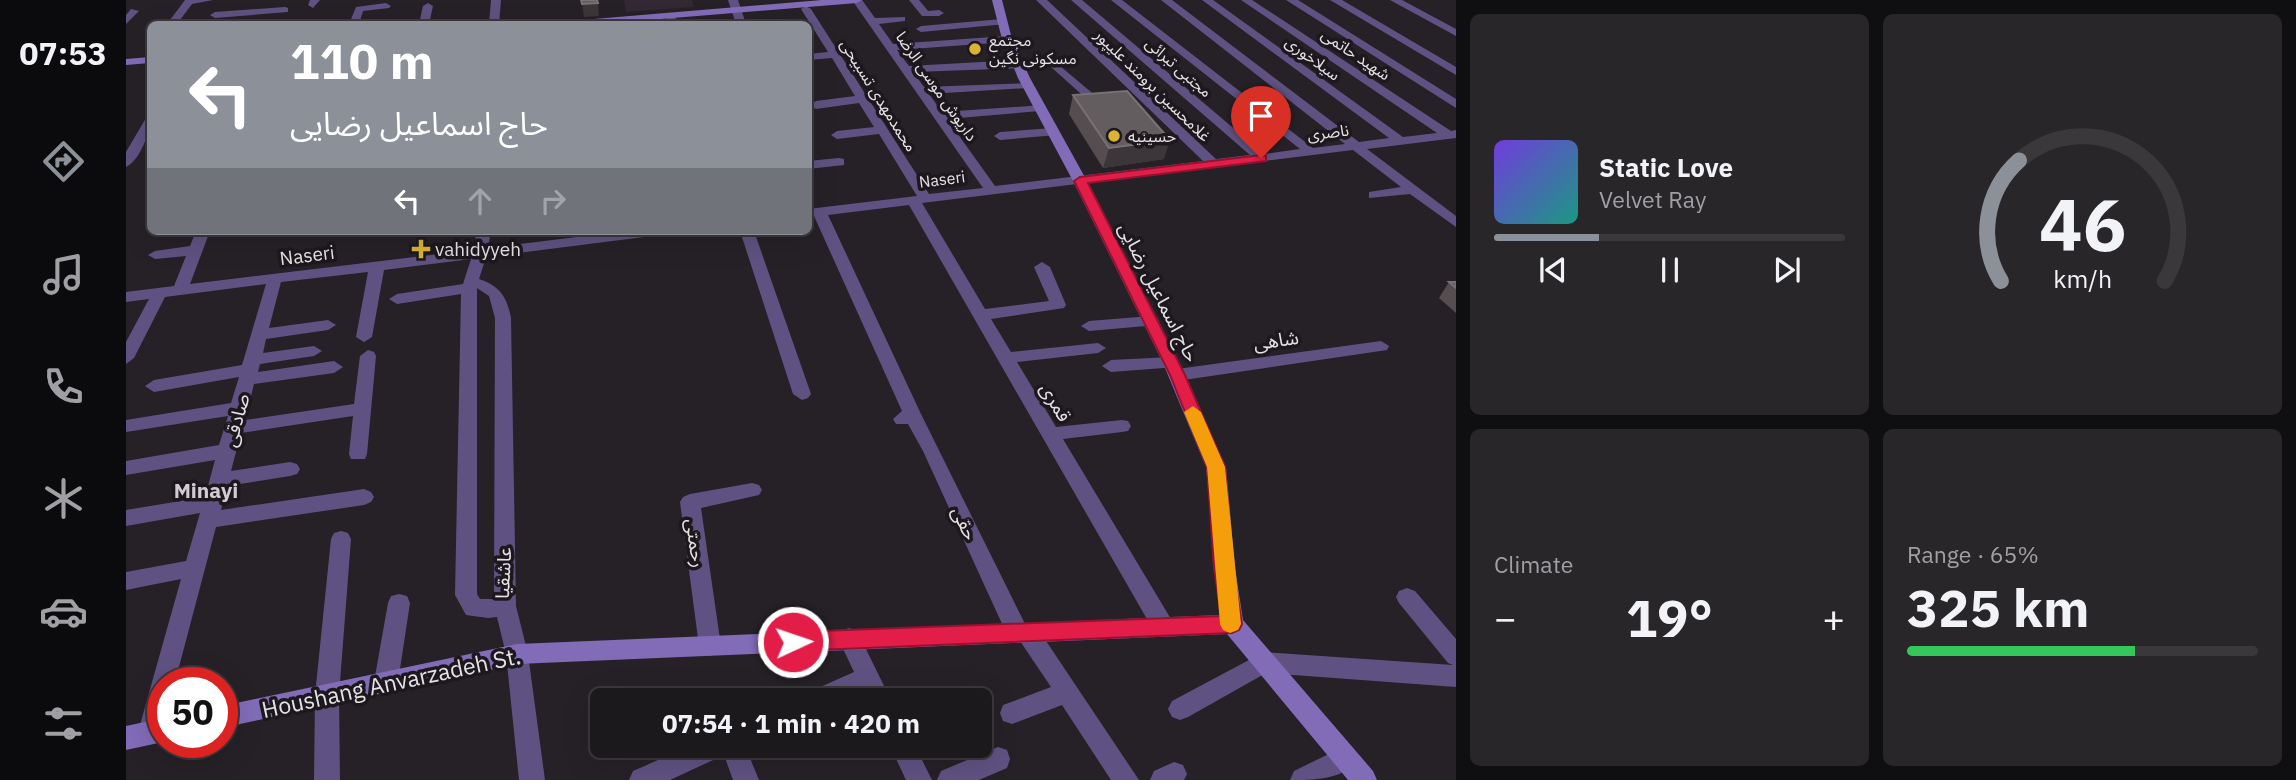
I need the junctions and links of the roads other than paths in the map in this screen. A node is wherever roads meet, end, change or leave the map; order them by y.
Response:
1 (208, 0) edge
2 (254, 0) edge
3 (496, 0) edge
4 (857, 0) edge
5 (914, 0) edge
6 (997, 0) edge
7 (1041, 0) edge
8 (1076, 0) edge
9 (1116, 0) edge
10 (1166, 0) edge
11 (1207, 0) edge
12 (1246, 0) edge
13 (1291, 0) edge
14 (1335, 0) edge
15 (1395, 0) edge
16 (735, 5) edge
17 (803, 5) edge
18 (428, 6) dead end
19 (134, 10) dead end
20 (285, 10) dead end
21 (384, 10) dead end
22 (247, 13) junction
23 (939, 13) dead end
24 (215, 15) dead end
25 (356, 17) edge
26 (901, 19) dead end
27 (671, 20) edge
28 (126, 21) edge
29 (174, 21) edge
30 (242, 21) edge
31 (425, 21) edge
32 (494, 21) edge
33 (655, 21) edge
34 (872, 21) junction
35 (921, 29) dead end
36 (1004, 30) junction
37 (1456, 33) edge
38 (826, 41) junction
39 (812, 43) edge
40 (890, 47) junction
41 (835, 55) junction
42 (812, 58) edge
43 (147, 60) edge
44 (126, 62) edge
45 (1018, 63) junction
46 (905, 69) junction
47 (1456, 72) edge
48 (1027, 85) junction
49 (921, 91) junction
50 (862, 99) junction
51 (1093, 99) edge
52 (816, 104) dead end
53 (1456, 104) edge
54 (1040, 107) junction
55 (938, 116) junction
56 (147, 126) edge
57 (882, 130) junction
58 (1053, 132) junction
59 (1453, 134) edge
60 (836, 135) dead end
61 (1000, 136) dead end
62 (1401, 141) junction
63 (1355, 146) junction
64 (1311, 152) junction
65 (1261, 158) junction
66 (839, 162) dead end
67 (126, 163) edge
68 (1213, 164) junction
69 (812, 165) edge
70 (1080, 181) junction
71 (991, 190) junction
72 (1412, 190) junction
73 (1374, 195) dead end
74 (919, 199) junction
75 (812, 212) edge
76 (812, 214) edge
77 (1456, 223) edge
78 (202, 235) edge
79 (483, 235) edge
80 (606, 235) edge
81 (748, 235) edge
82 (196, 250) junction
83 (480, 254) junction
84 (155, 255) dead end
85 (377, 266) junction
86 (1042, 267) dead end
87 (275, 278) junction
88 (471, 285) junction
89 (180, 290) junction
90 (160, 292) junction
91 (126, 297) edge
92 (397, 299) dead end
93 (981, 315) junction
94 (1151, 321) junction
95 (328, 325) dead end
96 (1089, 326) dead end
97 (259, 335) junction
98 (364, 337) dead end
99 (1381, 346) dead end
100 (1098, 348) dead end
101 (314, 351) dead end
102 (368, 356) dead end
103 (126, 358) edge
104 (1006, 358) junction
105 (1111, 366) dead end
106 (334, 368) dead end
107 (1174, 369) junction
108 (250, 370) junction
109 (154, 386) dead end
110 (802, 394) dead end
111 (239, 408) junction
112 (361, 409) junction
113 (126, 426) edge
114 (1122, 426) dead end
115 (234, 428) junction
116 (1051, 434) junction
117 (227, 451) junction
118 (358, 454) dead end
119 (126, 468) edge
120 (290, 469) dead end
121 (219, 480) junction
122 (751, 490) dead end
123 (364, 497) dead end
124 (211, 512) junction
125 (126, 518) edge
126 (341, 539) dead end
127 (195, 568) junction
128 (126, 581) edge
129 (1407, 597) dead end
130 (398, 603) dead end
131 (505, 606) junction
132 (1232, 624) junction
133 (1163, 626) junction
134 (1023, 632) junction
135 (849, 638) junction
136 (710, 646) junction
137 (517, 654) junction
138 (1456, 656) edge
139 (1264, 662) junction
140 (167, 667) edge
141 (1456, 676) edge
142 (868, 677) junction
143 (386, 682) junction
144 (844, 688) edge
145 (873, 688) edge
146 (1068, 692) junction
147 (327, 695) junction
148 (1180, 709) dead end
149 (1012, 713) dead end
150 (238, 714) edge
151 (691, 758) edge
152 (738, 758) edge
153 (908, 758) edge
154 (1345, 758) junction
155 (998, 759) dead end
156 (327, 780) edge
157 (531, 780) edge
158 (642, 780) edge
159 (746, 780) edge
160 (919, 780) edge
161 (950, 780) edge
162 (1126, 780) edge
163 (1303, 780) edge
164 (1364, 780) edge

1 - 29 street
2 - 22 street
3 - 32 street
4 - 17 main road
4 - 34 street, داریوش موسی الرضا
5 - 23 street
6 - 36 main road, حاج اسماعیل رضایی
7 - 68 street, غلامحسین برومند علیپور
8 - 65 street, مجتبی تبرائی
9 - 64 street
10 - 63 street
11 - 62 street, سیلاخوری
12 - 59 street, شهید حاتمی
13 - 53 street
14 - 47 street
15 - 37 street
16 - 17 main road
16 - 27 main road
17 - 38 street, محمدمهدی تسبیحی
18 - 31 street
19 - 28 street
20 - 22 street
21 - 25 street
22 - 24 street
22 - 30 street
26 - 34 street
27 - 33 main road
34 - 40 street, داریوش موسی الرضا
35 - 36 street
36 - 40 street
36 - 45 main road, حاج اسماعیل رضایی
38 - 39 street
38 - 41 street, محمدمهدی تسبیحی
40 - 46 street, داریوش موسی الرضا
41 - 42 street
41 - 50 street, محمدمهدی تسبیحی
43 - 44 main road
45 - 46 street
45 - 48 main road, حاج اسماعیل رضایی
45 - 51 street
46 - 49 street, داریوش موسی الرضا
48 - 49 street
48 - 54 main road, حاج اسماعیل رضایی
49 - 55 street, داریوش موسی الرضا
50 - 52 street
50 - 57 street, محمدمهدی تسبیحی
54 - 55 street
54 - 58 main road, حاج اسماعیل رضایی
55 - 71 street, داریوش موسی الرضا
56 - 67 street
57 - 60 street
57 - 74 street, محمدمهدی تسبیحی
58 - 61 street
58 - 70 main road, حاج اسماعیل رضایی
59 - 62 street, ناصری
62 - 63 street, ناصری
63 - 64 street, ناصری
63 - 72 street
64 - 65 street, ناصری
65 - 68 street, ناصری
66 - 69 street
68 - 70 street, ناصری
70 - 71 street, Naseri
70 - 94 main road, حاج اسماعیل رضایی
71 - 74 street, Naseri
72 - 73 street
72 - 77 street
74 - 75 street, Naseri
74 - 93 street, قمری
76 - 134 street, حقی
78 - 82 street
79 - 83 street, عاشقیا
80 - 83 street, Naseri
81 - 110 street
82 - 84 street
82 - 89 street
83 - 85 street, Naseri
83 - 88 street, عاشقیا
85 - 87 street, Naseri
85 - 98 street
86 - 93 street
87 - 89 street, Naseri
87 - 97 street, صادقی
88 - 92 street
88 - 131 street, عاشقیا
88 - 131 street, عاشقیا
89 - 90 street, Naseri
90 - 91 street, Naseri
90 - 103 street
93 - 104 street, قمری
94 - 96 street
94 - 107 main road, حاج اسماعیل رضایی
95 - 97 street
97 - 108 street, صادقی
99 - 107 street, شاهی
100 - 104 street
101 - 108 street
102 - 112 street
104 - 116 street, قمری
105 - 107 street, شاهی
106 - 108 street
107 - 132 main road, حاج اسماعیل رضایی
108 - 109 street
108 - 111 street, صادقی
111 - 113 street
111 - 115 street, صادقی
112 - 115 street
112 - 118 street
114 - 116 street
115 - 117 street, صادقی
116 - 133 street, قمری
117 - 119 street
117 - 121 street, صادقی
120 - 121 street
121 - 124 street, صادقی
122 - 136 street, رحمتی
123 - 124 street
124 - 125 street
124 - 127 street, صادقی
126 - 147 street
127 - 128 street
127 - 140 street, صادقی
129 - 138 street
130 - 143 street
131 - 137 street
132 - 133 main road, Houshang Anvarzadeh St.
132 - 139 main road
133 - 134 main road, Houshang Anvarzadeh St.
134 - 135 main road, Houshang Anvarzadeh St.
134 - 146 street, حقی
135 - 136 main road, Houshang Anvarzadeh St.
135 - 142 street
136 - 137 main road, Houshang Anvarzadeh St.
137 - 143 main road, Houshang Anvarzadeh St.
137 - 157 street
139 - 141 street
139 - 148 street
139 - 154 main road
142 - 144 street
142 - 145 street
143 - 147 main road, Houshang Anvarzadeh St.
146 - 149 street
146 - 162 street, حقی
147 - 150 main road, Houshang Anvarzadeh St.
147 - 156 street
151 - 158 street
152 - 159 street
153 - 160 street
154 - 163 street
154 - 164 main road
155 - 161 street

